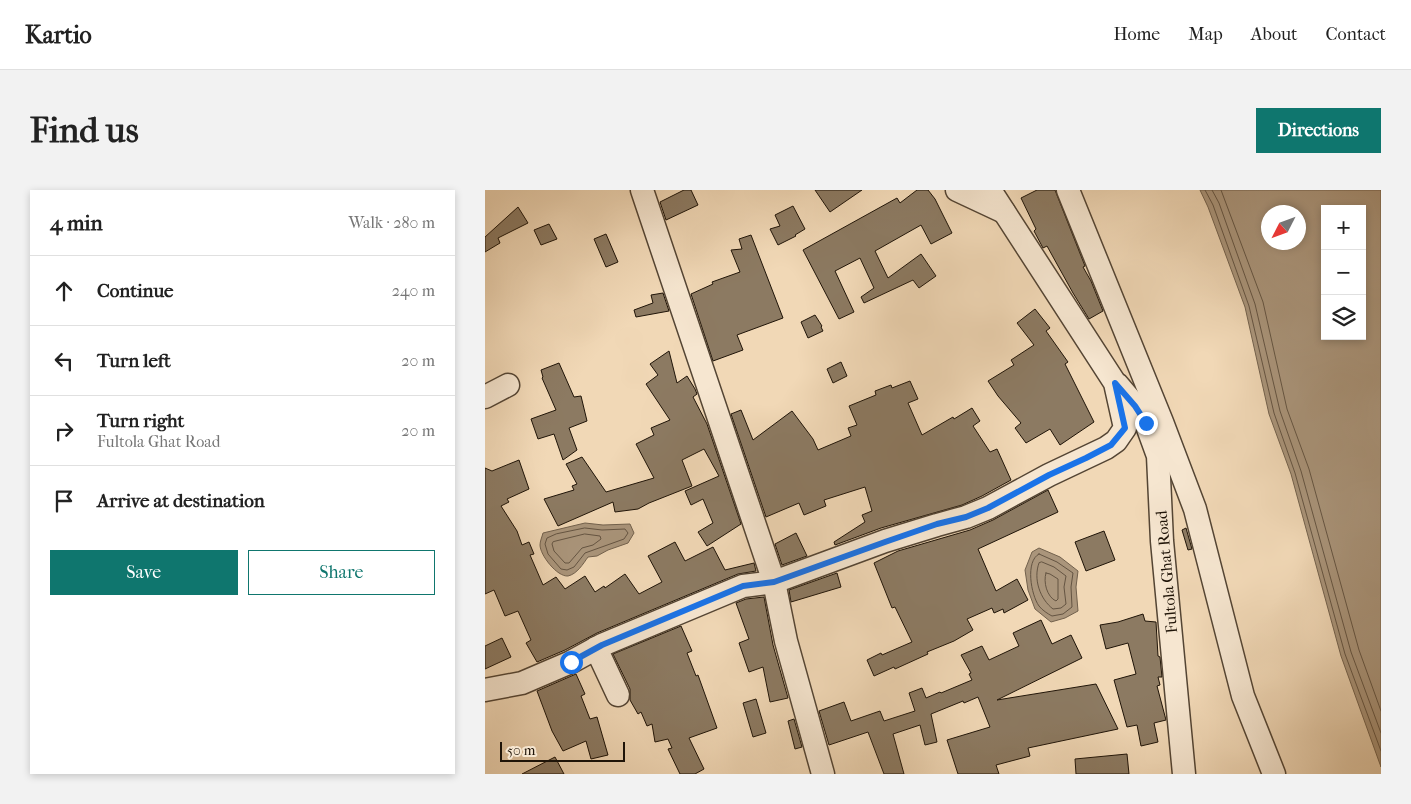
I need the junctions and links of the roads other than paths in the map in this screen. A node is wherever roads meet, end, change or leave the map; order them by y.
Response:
1 (642, 190) edge
2 (957, 190) edge
3 (990, 190) edge
4 (1068, 190) edge
5 (1004, 212) junction
6 (1115, 383) junction
7 (508, 385) dead end
8 (485, 397) edge
9 (774, 582) junction
10 (596, 648) junction
11 (485, 690) edge
12 (618, 695) dead end
13 (823, 774) edge
14 (1184, 774) edge
15 (1274, 774) edge

1 - 9 street
2 - 5 street
3 - 5 street
4 - 15 street
5 - 6 street
6 - 9 street
6 - 14 street, Fultola Ghat Road
7 - 8 street
9 - 10 street
9 - 13 street
10 - 11 street
10 - 12 street

